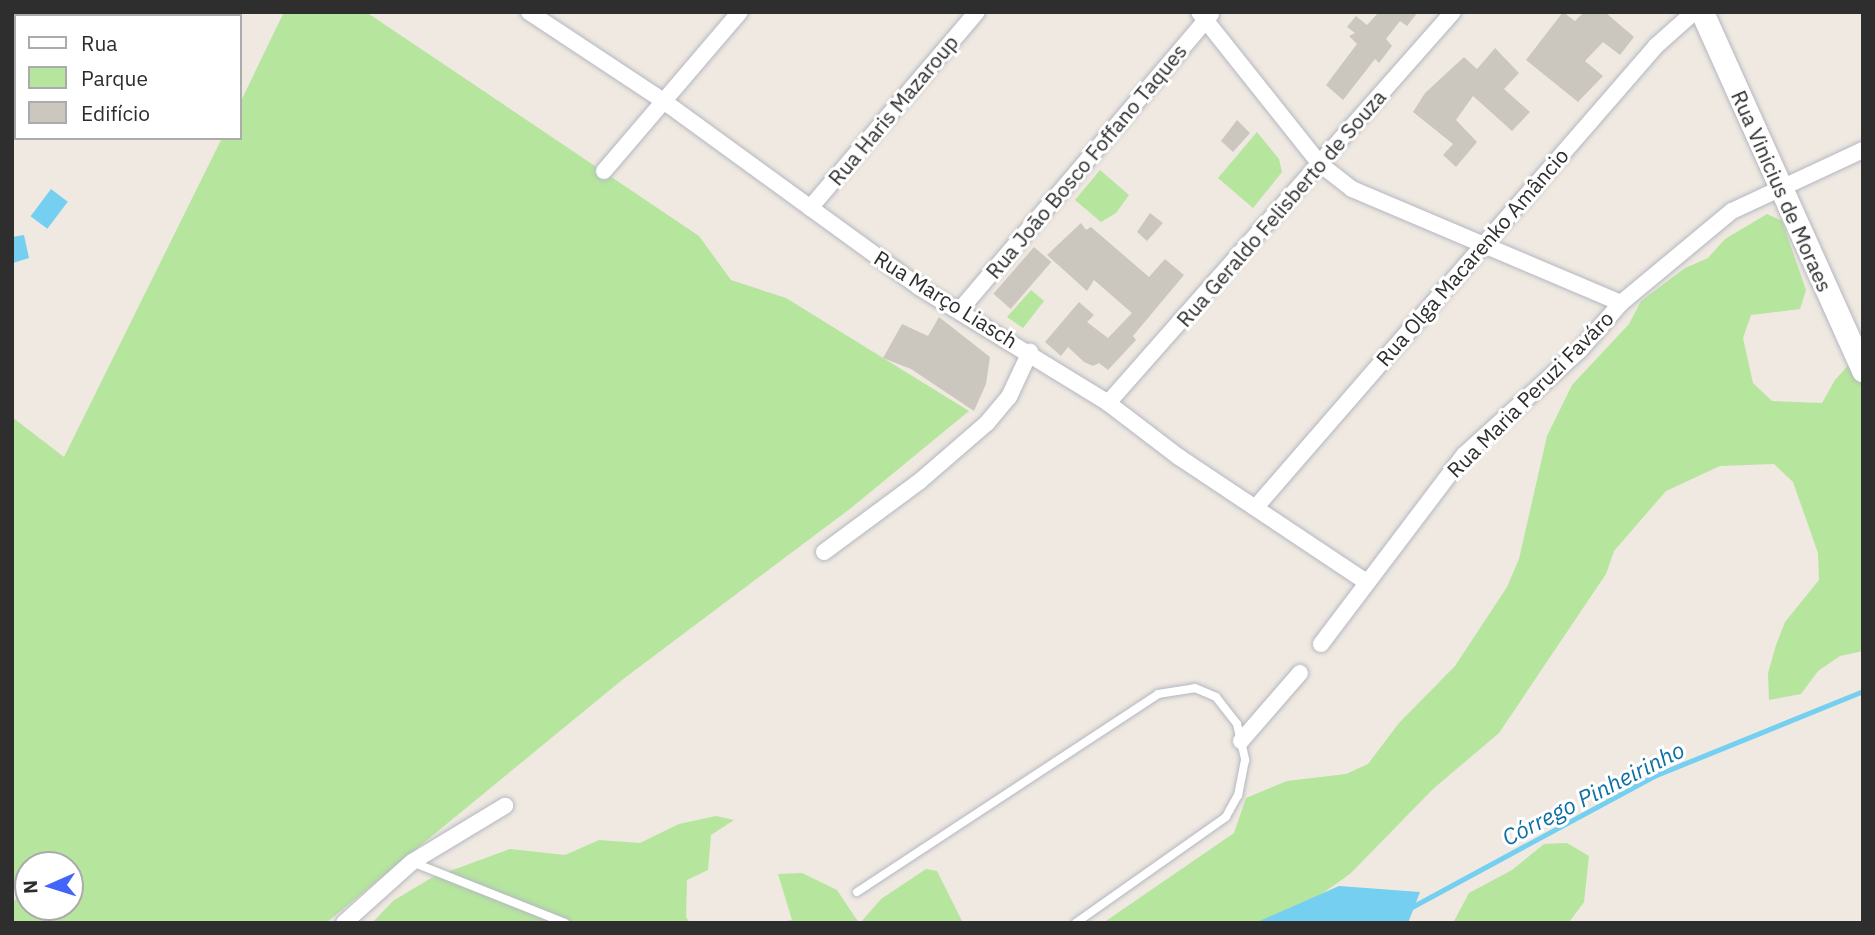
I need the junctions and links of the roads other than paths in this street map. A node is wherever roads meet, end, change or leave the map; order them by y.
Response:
1 (529, 12) edge
2 (740, 12) edge
3 (977, 12) edge
4 (1453, 12) edge
5 (1694, 12) edge
6 (1702, 12) edge
7 (1205, 15) edge
8 (662, 100) junction
9 (1863, 150) edge
10 (1320, 164) junction
11 (604, 171) dead end
12 (1780, 186) junction
13 (810, 208) junction
14 (1480, 245) junction
15 (1621, 303) junction
16 (960, 310) junction
17 (1030, 352) junction
18 (1863, 370) edge
19 (1108, 403) junction
20 (1256, 507) junction
21 (824, 552) dead end
22 (1365, 581) junction
23 (1321, 644) dead end
24 (1300, 673) dead end
25 (1241, 741) junction
26 (505, 806) dead end
27 (412, 862) junction
28 (857, 892) dead end
29 (344, 923) edge
30 (565, 923) edge
31 (1076, 923) edge

1 - 8 street, Rua Março Liasch
2 - 8 street
3 - 13 street, Rua Haris Mazaroup
4 - 10 street, Rua Geraldo Felisberto de Souza
5 - 14 street, Rua Olga Macarenko Amâncio
6 - 12 street, Rua Vinicius de Moraes
7 - 10 street
7 - 16 street, Rua João Bosco Foffano Taques
8 - 11 street
8 - 13 street, Rua Março Liasch
9 - 12 street, Rua Maria Peruzi Faváro
10 - 14 street
10 - 19 street, Rua Geraldo Felisberto de Souza
12 - 15 street, Rua Maria Peruzi Faváro
12 - 18 street, Rua Vinicius de Moraes
13 - 16 street, Rua Março Liasch
14 - 15 street
14 - 20 street, Rua Olga Macarenko Amâncio
15 - 22 street, Rua Maria Peruzi Faváro
16 - 17 street, Rua Março Liasch
17 - 19 street, Rua Março Liasch
17 - 21 street
19 - 20 street, Rua Março Liasch
20 - 22 street, Rua Março Liasch
22 - 23 street, Rua Maria Peruzi Faváro
24 - 25 street
25 - 28 lane
25 - 31 lane
26 - 27 street
27 - 29 street
27 - 30 lane

